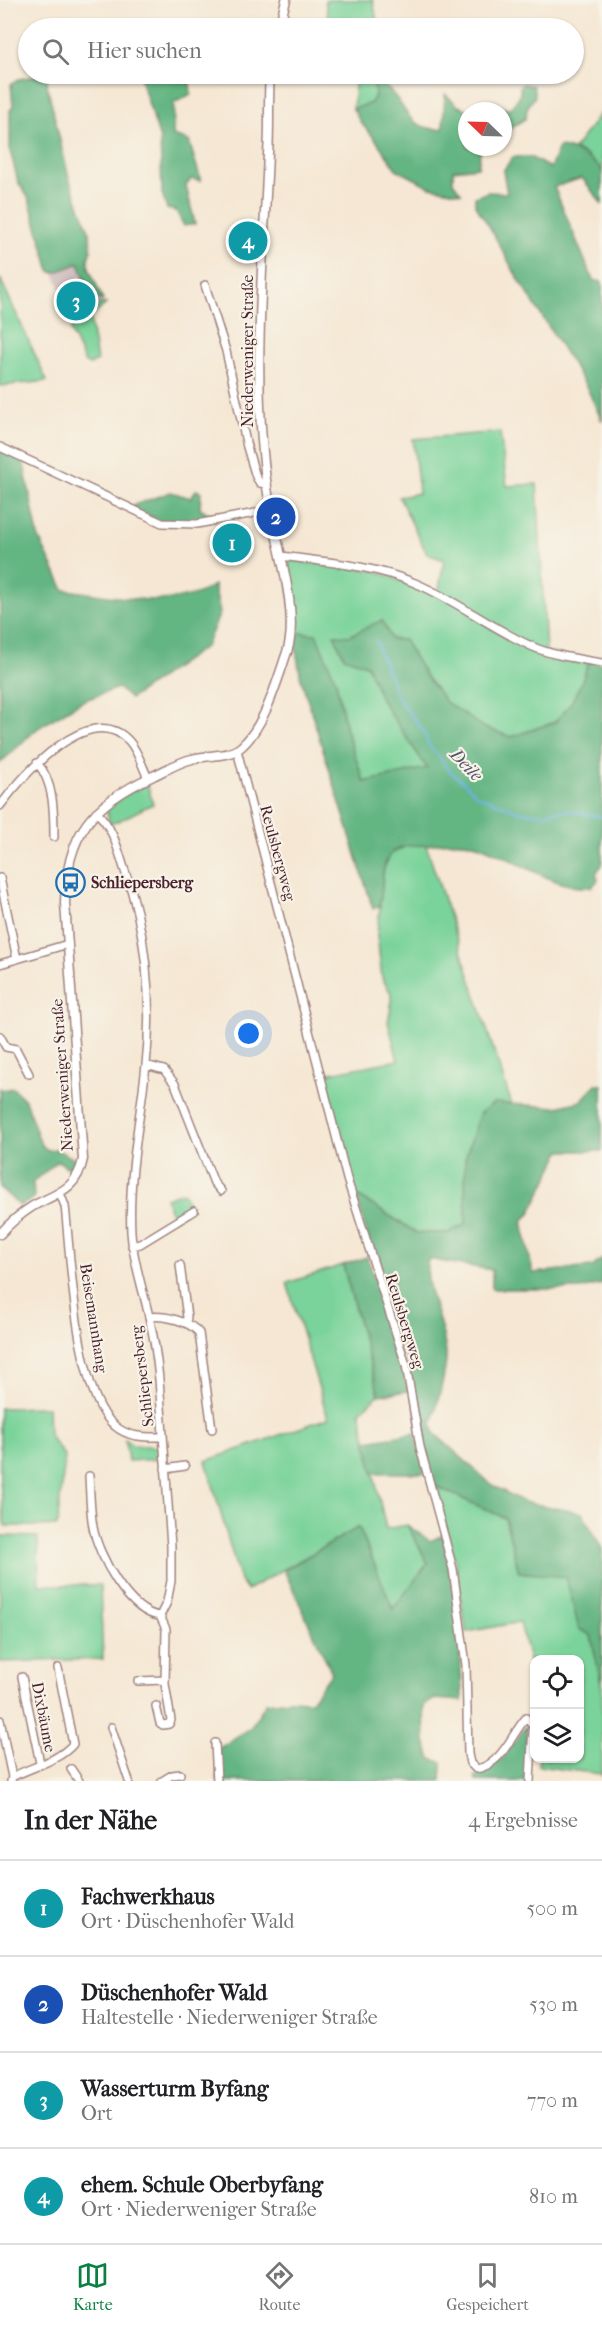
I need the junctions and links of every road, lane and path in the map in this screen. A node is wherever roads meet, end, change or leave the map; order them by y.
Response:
1 (286, 0) edge
2 (282, 18) edge
3 (270, 84) edge
4 (205, 285) dead end
5 (0, 447) edge
6 (267, 485) junction
7 (271, 510) junction
8 (281, 556) junction
9 (602, 663) edge
10 (237, 750) junction
11 (37, 763) junction
12 (148, 778) junction
13 (0, 806) edge
14 (96, 812) junction
15 (54, 825) junction
16 (63, 825) dead end
17 (54, 837) dead end
18 (0, 878) edge
19 (68, 944) junction
20 (17, 959) junction
21 (0, 964) edge
22 (0, 1036) edge
23 (146, 1065) junction
24 (28, 1074) dead end
25 (221, 1191) dead end
26 (60, 1193) junction
27 (194, 1211) dead end
28 (0, 1234) edge
29 (132, 1246) junction
30 (180, 1265) dead end
31 (149, 1317) junction
32 (186, 1323) junction
33 (212, 1429) dead end
34 (163, 1437) junction
35 (185, 1466) dead end
36 (165, 1469) junction
37 (89, 1476) dead end
38 (160, 1616) junction
39 (58, 1668) dead end
40 (22, 1677) dead end
41 (165, 1680) junction
42 (138, 1682) dead end
43 (156, 1706) dead end
44 (0, 1720) edge
45 (111, 1727) dead end
46 (215, 1743) dead end
47 (40, 1763) junction
48 (71, 1769) dead end
49 (180, 1774) dead end
50 (11, 1779) edge
51 (79, 1781) edge
52 (129, 1781) edge
53 (162, 1781) edge
54 (217, 1781) edge
55 (530, 1781) edge

1 - 2 street
3 - 6 street, Niederweniger Straße
4 - 6 street, Niederweniger Straße
5 - 7 street
6 - 7 street, Niederweniger Straße
7 - 8 street, Niederweniger Straße
8 - 9 street
8 - 10 street, Niederweniger Straße
10 - 12 street, Niederweniger Straße
10 - 55 street, Reulsbergweg
11 - 12 street
11 - 13 street
11 - 15 street
12 - 14 street, Niederweniger Straße
14 - 19 street, Niederweniger Straße
14 - 23 street, Schliepersberg
15 - 16 street
15 - 17 street
18 - 20 street
19 - 20 street
19 - 26 street, Niederweniger Straße
20 - 21 street
22 - 24 street
23 - 25 street
23 - 29 street, Schliepersberg
26 - 28 street, Niederweniger Straße
26 - 34 street, Beisemannhang
27 - 29 street
29 - 31 street, Schliepersberg
30 - 32 street
31 - 32 street
31 - 34 street, Schliepersberg
32 - 33 street
34 - 36 street, Schliepersberg
35 - 36 street
36 - 38 street, Schliepersberg
37 - 38 street
38 - 41 street
39 - 47 street, Dixbäume
40 - 47 street, Dixbäume
41 - 42 street
41 - 43 street
44 - 50 street, Dixbäume
45 - 52 street
46 - 54 street
47 - 50 street, Dixbäume
48 - 51 street, Dixbäume
49 - 53 street

